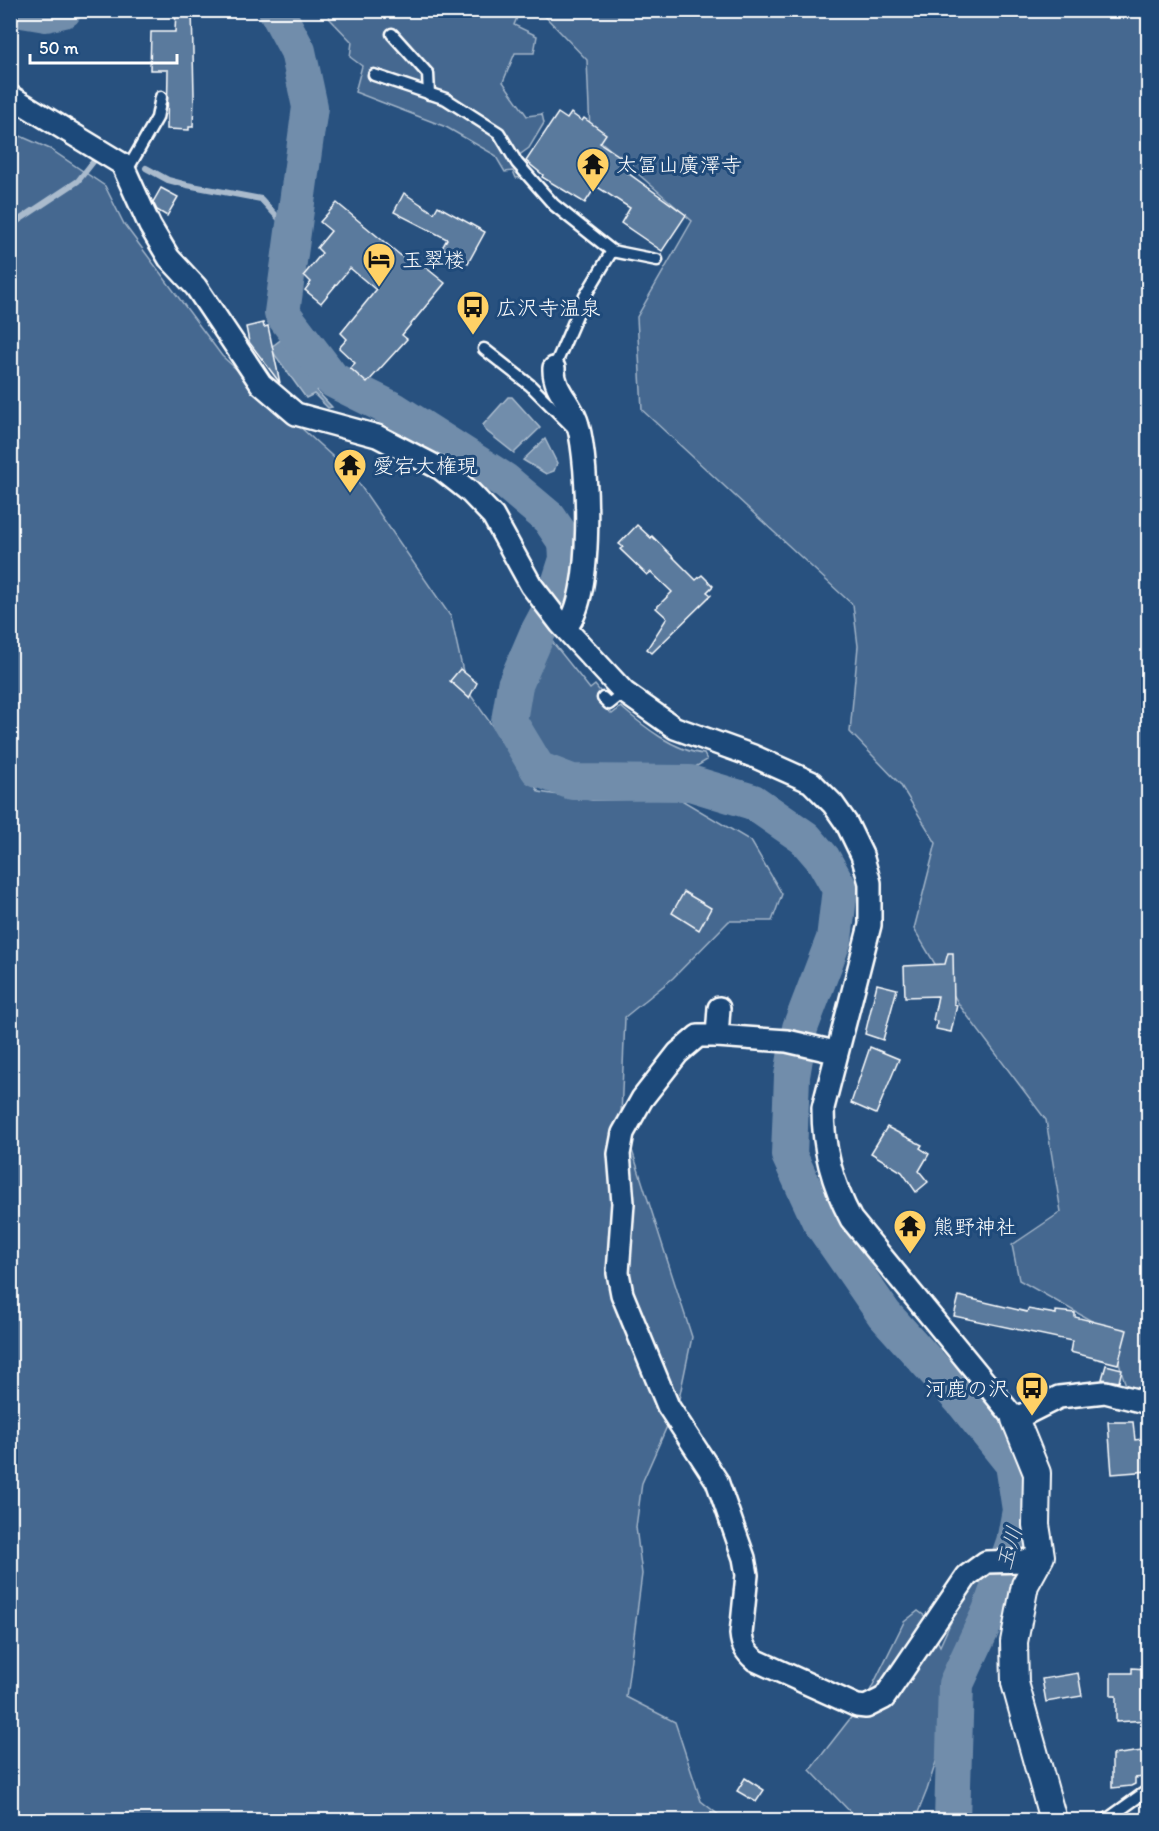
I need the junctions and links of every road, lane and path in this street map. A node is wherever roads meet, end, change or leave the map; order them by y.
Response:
1 (392, 34) dead end
2 (374, 75) dead end
3 (429, 94) junction
4 (10, 96) edge
5 (161, 97) dead end
6 (126, 172) junction
7 (612, 251) junction
8 (657, 260) dead end
9 (484, 349) dead end
10 (554, 368) joint
11 (580, 434) junction
12 (564, 626) junction
13 (624, 692) junction
14 (603, 698) dead end
15 (719, 1008) dead end
16 (717, 1036) junction
17 (835, 1052) junction
18 (1149, 1403) edge
19 (1015, 1419) junction
20 (1033, 1559) junction
21 (1149, 1790) edge
22 (1053, 1821) edge
23 (1106, 1821) edge

1 - 3 lane
2 - 3 lane
3 - 7 lane
4 - 6 street
5 - 6 lane
6 - 12 street
7 - 8 lane
7 - 10 lane
9 - 11 lane
10 - 11 street
11 - 12 street
12 - 13 street
13 - 14 lane
13 - 17 street
15 - 16 street
16 - 17 street
16 - 20 street
17 - 19 street
18 - 19 street
19 - 20 street
20 - 22 street
21 - 23 lane

